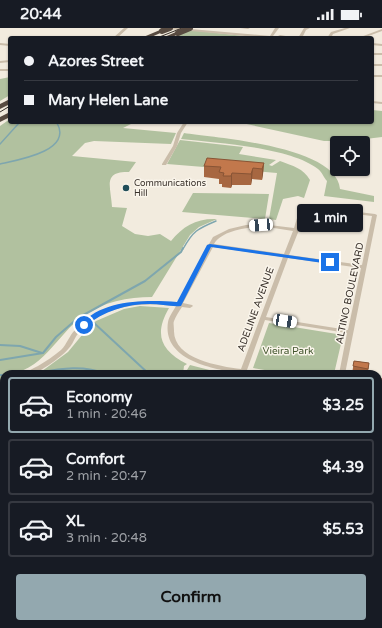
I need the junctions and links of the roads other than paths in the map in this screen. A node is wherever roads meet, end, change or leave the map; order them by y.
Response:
1 (126, 28) edge
2 (169, 28) edge
3 (190, 28) edge
4 (248, 28) edge
5 (308, 28) edge
6 (348, 28) edge
7 (243, 29) edge
8 (160, 30) edge
9 (382, 30) edge
10 (117, 36) edge
11 (148, 36) edge
12 (169, 36) edge
13 (260, 36) edge
14 (301, 36) edge
15 (330, 36) edge
16 (366, 36) edge
17 (185, 124) edge
18 (164, 164) dead end
19 (303, 206) joint
20 (296, 230) junction
21 (210, 245) junction
22 (286, 256) junction
23 (363, 267) junction
24 (179, 304) junction
25 (190, 306) dead end
26 (264, 318) junction
27 (350, 332) junction
28 (36, 370) edge
29 (230, 370) edge
30 (244, 370) edge
31 (343, 370) edge

1 - 10 street
2 - 8 highway, bridge
2 - 13 street
3 - 12 highway, bridge
4 - 7 street
5 - 14 street
6 - 15 street
8 - 11 highway
9 - 16 street
17 - 18 street
19 - 20 street, ADELINE AVENUE
19 - 23 street, ALTINO BOULEVARD
20 - 21 street
20 - 22 street, ADELINE AVENUE
21 - 22 street
21 - 24 street
22 - 23 street
22 - 26 street, ADELINE AVENUE
23 - 27 street, ALTINO BOULEVARD
24 - 25 street
24 - 28 street
24 - 29 street
26 - 27 street
26 - 30 street, ADELINE AVENUE
27 - 31 street, ALTINO BOULEVARD

